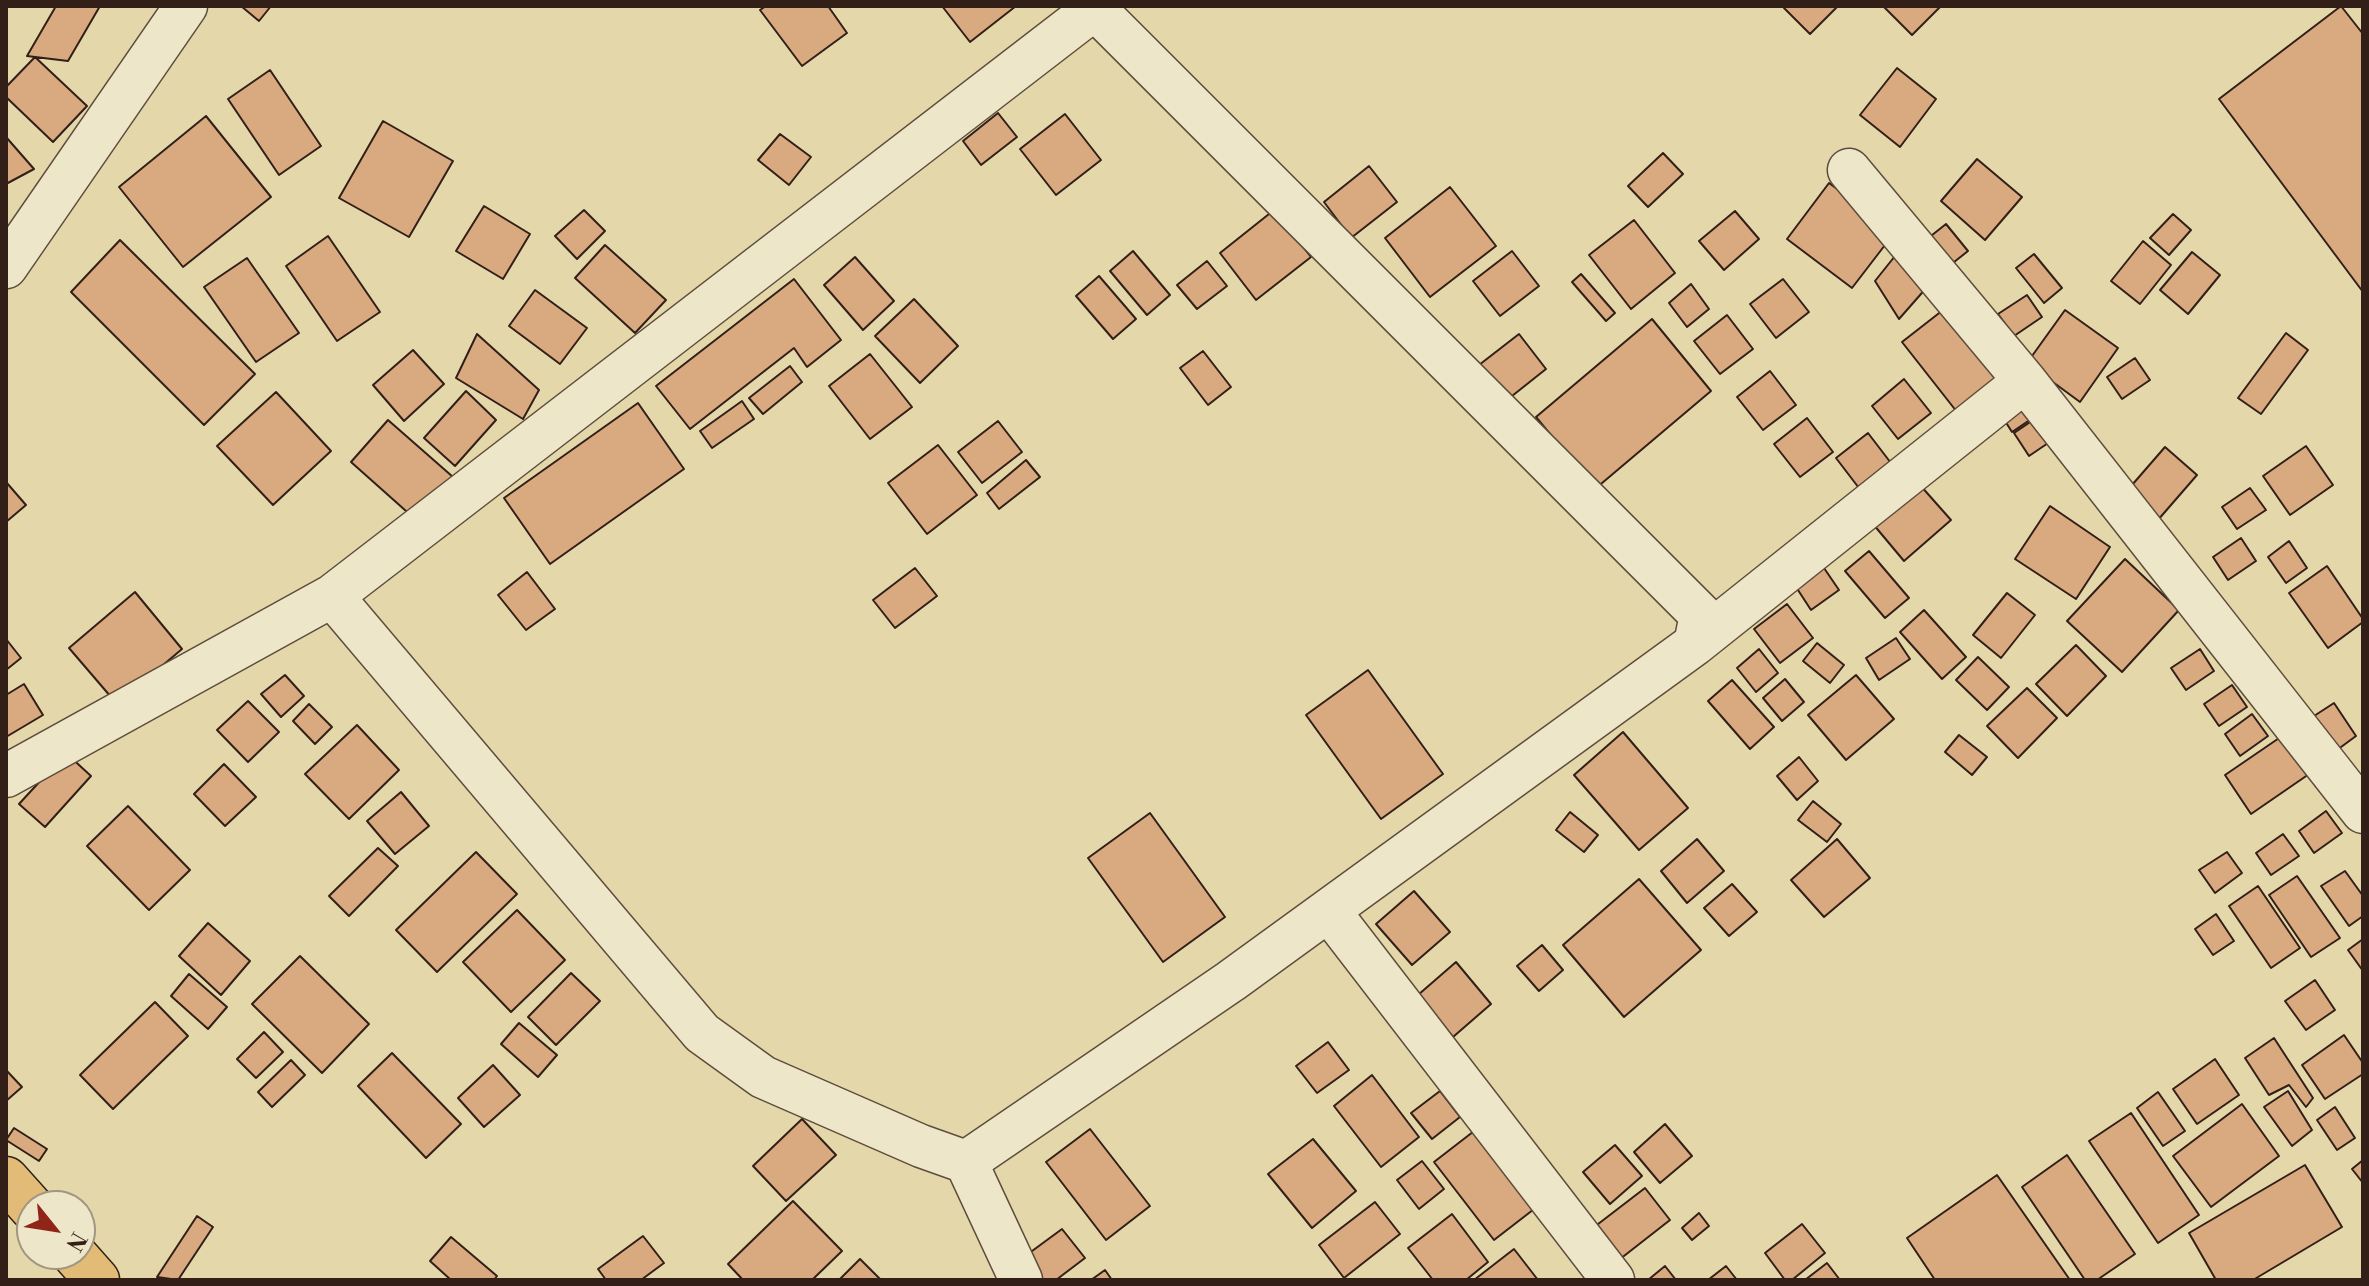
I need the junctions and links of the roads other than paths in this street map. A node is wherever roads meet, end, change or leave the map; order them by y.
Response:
1 (186, 6) edge
2 (1097, 8) edge
3 (1849, 170) dead end
4 (6, 267) edge
5 (2025, 381) junction
6 (332, 596) junction
7 (1695, 644) junction
8 (6, 776) edge
9 (2363, 812) edge
10 (1329, 911) junction
11 (966, 1162) junction
12 (1021, 1280) edge
13 (1613, 1280) edge

1 - 4 street
2 - 6 street
2 - 7 street
3 - 5 street
5 - 7 street
5 - 9 street
6 - 8 street
6 - 11 street
7 - 10 street
10 - 11 street
10 - 13 street
11 - 12 street

